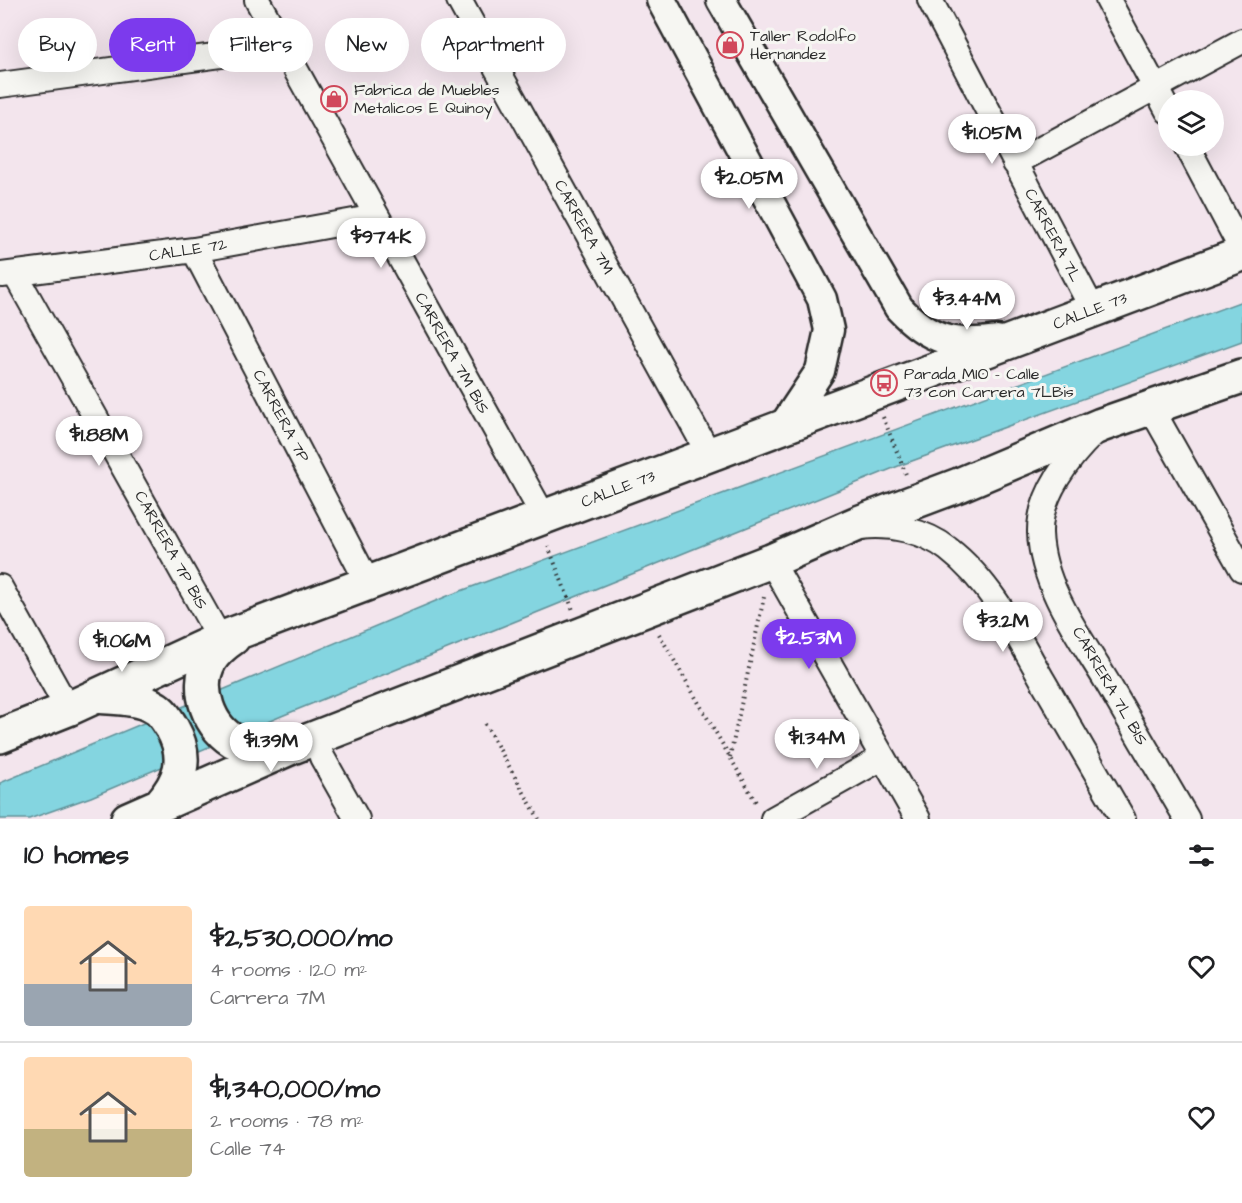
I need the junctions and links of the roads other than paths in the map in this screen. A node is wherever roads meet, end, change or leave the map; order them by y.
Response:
1 (257, 0) edge
2 (459, 0) edge
3 (661, 0) edge
4 (721, 0) edge
5 (930, 0) edge
6 (1108, 0) edge
7 (266, 18) edge
8 (1242, 41) edge
9 (208, 57) edge
10 (295, 72) edge
11 (0, 85) edge
12 (1156, 88) junction
13 (1158, 92) edge
14 (1192, 156) edge
15 (1015, 163) junction
16 (376, 217) junction
17 (194, 250) junction
18 (1242, 252) edge
19 (7, 275) edge
20 (1093, 310) junction
21 (1028, 335) junction
22 (1242, 376) edge
23 (1150, 408) junction
24 (784, 425) junction
25 (1101, 425) junction
26 (709, 454) junction
27 (844, 529) junction
28 (546, 531) junction
29 (771, 561) junction
30 (1242, 569) edge
31 (368, 583) junction
32 (0, 587) edge
33 (225, 642) junction
34 (82, 703) junction
35 (0, 736) edge
36 (304, 743) junction
37 (882, 758) junction
38 (151, 808) edge
39 (766, 814) edge
40 (357, 819) edge
41 (918, 819) edge
42 (1123, 819) edge
43 (1187, 819) edge

1 - 7 street, CARRERA 7M BIS
2 - 26 street, CARRERA 7M
3 - 24 street
4 - 21 street
5 - 15 street, CARRERA 7L
6 - 12 street
8 - 12 street
9 - 11 street
10 - 16 street, CARRERA 7M BIS
12 - 13 street
12 - 15 street
14 - 18 street
15 - 20 street, CARRERA 7L
16 - 17 street, CALLE 72
16 - 28 street, CARRERA 7M BIS
17 - 19 street, CALLE 72
17 - 31 street, CARRERA 7P
18 - 20 main road, CALLE 73
19 - 33 street, CARRERA 7P BIS
20 - 21 main road, CALLE 73
21 - 24 main road, CALLE 73
22 - 23 main road
23 - 25 main road
23 - 30 street
24 - 26 main road, CALLE 73
25 - 27 main road
25 - 43 street, CARRERA 7L BIS
26 - 28 main road, CALLE 73
27 - 29 main road
27 - 42 street
28 - 31 main road, CALLE 73
29 - 36 main road
29 - 37 street
31 - 33 main road, CALLE 73
32 - 34 street
33 - 34 main road, CALLE 73
33 - 36 main road
34 - 35 main road, CALLE 73
34 - 38 main road
36 - 38 main road
36 - 40 street
37 - 39 street
37 - 41 street

